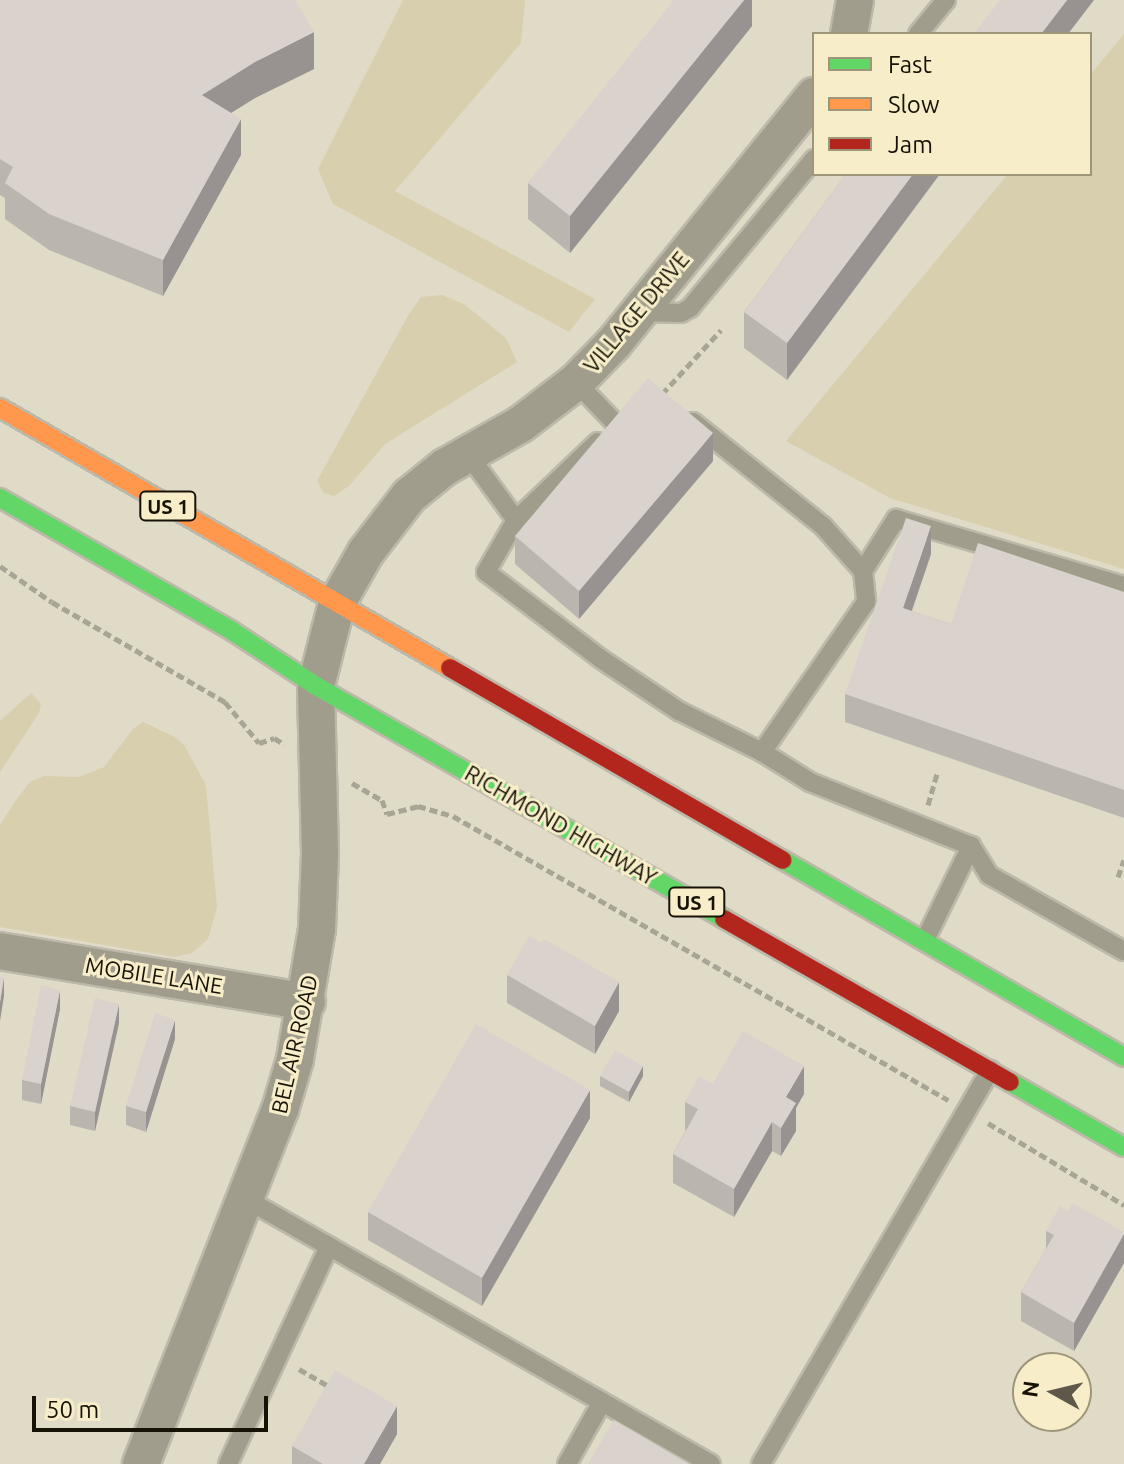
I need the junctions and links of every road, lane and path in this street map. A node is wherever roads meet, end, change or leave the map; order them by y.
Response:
1 (855, 0) edge
2 (946, 0) edge
3 (849, 32) edge
4 (920, 32) edge
5 (812, 98) edge
6 (812, 161) edge
7 (638, 312) junction
8 (721, 330) dead end
9 (576, 382) junction
10 (661, 396) joint
11 (633, 405) edge
12 (0, 408) edge
13 (616, 424) junction
14 (467, 453) junction
15 (0, 498) edge
16 (516, 520) junction
17 (0, 566) edge
18 (863, 571) junction
19 (1124, 586) edge
20 (337, 603) junction
21 (316, 686) junction
22 (274, 738) dead end
23 (762, 752) junction
24 (938, 771) dead end
25 (382, 800) dead end
26 (922, 827) junction
27 (971, 846) junction
28 (1124, 860) edge
29 (1118, 877) dead end
30 (925, 940) junction
31 (0, 951) edge
32 (1124, 951) edge
33 (307, 1002) junction
34 (1124, 1057) edge
35 (990, 1070) junction
36 (939, 1095) dead end
37 (991, 1124) dead end
38 (1124, 1147) edge
39 (246, 1199) junction
40 (1124, 1205) edge
41 (329, 1246) junction
42 (278, 1357) junction
43 (334, 1393) edge
44 (602, 1402) junction
45 (141, 1464) edge
46 (228, 1464) edge
47 (567, 1464) edge
48 (711, 1464) edge
49 (761, 1464) edge

1 - 3 street
2 - 4 lane
5 - 7 street, VILLAGE DRIVE
6 - 7 lane
7 - 9 street, VILLAGE DRIVE
8 - 10 path
9 - 13 lane
9 - 14 street, VILLAGE DRIVE
10 - 18 lane
11 - 13 lane
12 - 20 main road, US 1
13 - 16 lane
14 - 16 lane
14 - 20 street, VILLAGE DRIVE
15 - 21 main road, RICHMOND HIGHWAY / US 1
16 - 23 lane
17 - 22 path
18 - 19 lane
18 - 23 lane
20 - 21 street, BEL AIR ROAD
20 - 30 main road, US 1
21 - 33 street, BEL AIR ROAD
21 - 35 main road, RICHMOND HIGHWAY / US 1
23 - 26 lane
24 - 26 path
25 - 36 path
26 - 27 lane
27 - 30 lane
27 - 32 lane
28 - 29 path
30 - 34 main road, US 1
31 - 33 street, MOBILE LANE
33 - 39 street, BEL AIR ROAD
35 - 38 main road, RICHMOND HIGHWAY / US 1
35 - 49 lane
37 - 40 path
39 - 41 lane
39 - 45 street, BEL AIR ROAD
41 - 42 lane
41 - 44 lane
42 - 43 path
42 - 46 lane
44 - 47 lane
44 - 48 lane

